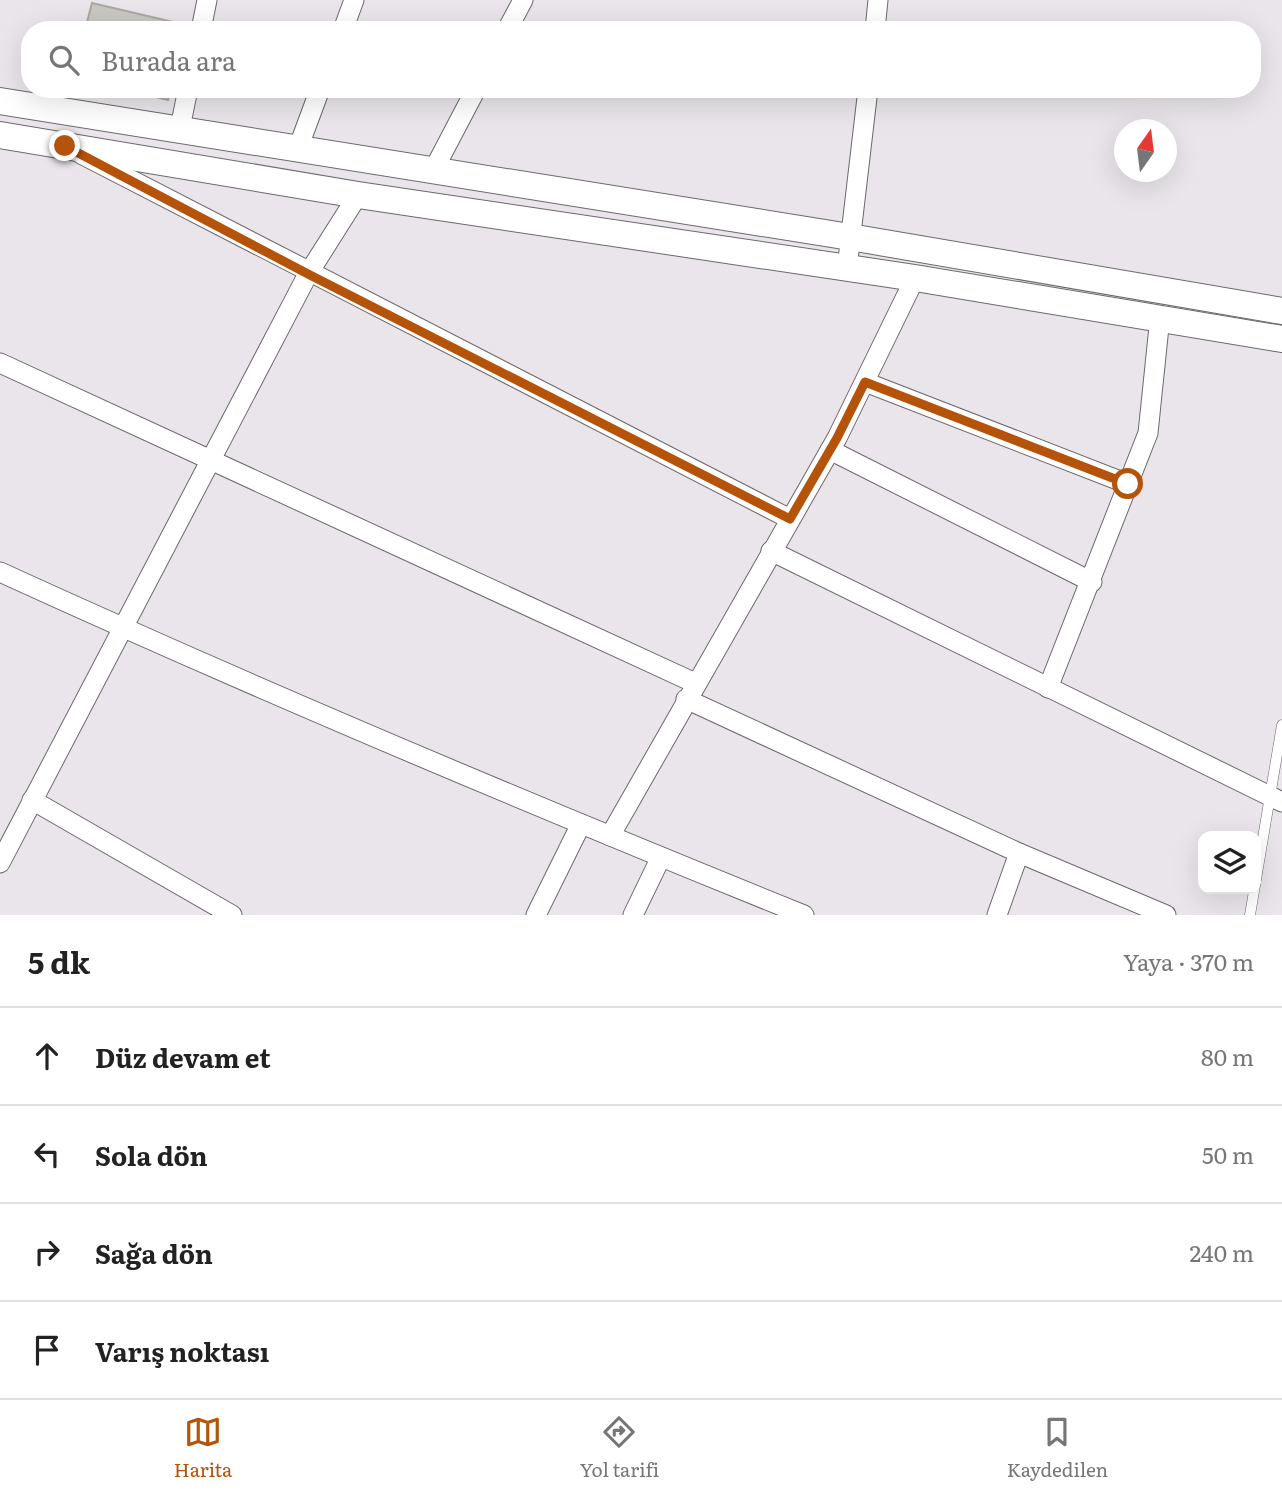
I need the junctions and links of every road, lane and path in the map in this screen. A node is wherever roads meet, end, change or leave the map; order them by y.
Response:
1 (207, 0) edge
2 (354, 0) edge
3 (523, 0) edge
4 (878, 0) edge
5 (203, 21) edge
6 (346, 21) edge
7 (512, 21) edge
8 (876, 21) edge
9 (186, 98) edge
10 (317, 98) edge
11 (471, 98) edge
12 (867, 98) edge
13 (0, 101) edge
14 (180, 128) junction
15 (0, 135) edge
16 (65, 146) junction
17 (297, 151) junction
18 (433, 171) junction
19 (358, 195) junction
20 (850, 237) junction
21 (847, 268) junction
22 (308, 274) junction
23 (915, 278) junction
24 (1282, 311) edge
25 (1160, 317) junction
26 (1282, 339) edge
27 (0, 363) edge
28 (865, 382) junction
29 (831, 450) junction
30 (211, 460) junction
31 (1128, 484) junction
32 (790, 519) junction
33 (771, 551) junction
34 (0, 572) edge
35 (1092, 582) junction
36 (122, 628) junction
37 (1048, 688) junction
38 (691, 691) junction
39 (1282, 724) edge
40 (32, 800) junction
41 (1276, 800) edge
42 (581, 824) junction
43 (610, 836) junction
44 (1019, 853) junction
45 (660, 857) junction
46 (0, 863) edge
47 (232, 915) edge
48 (536, 915) edge
49 (633, 915) edge
50 (804, 915) edge
51 (997, 915) edge
52 (1166, 915) edge
53 (1250, 915) edge

1 - 5 street
2 - 6 street
3 - 7 street
4 - 8 street
9 - 14 street
10 - 17 street
11 - 18 street
12 - 20 street
13 - 14 street
14 - 17 street
15 - 16 street
16 - 19 street
16 - 22 street
17 - 18 street
18 - 20 street
19 - 21 street
19 - 22 street
20 - 21 street
20 - 24 street
21 - 23 street
22 - 30 street
22 - 32 street
23 - 25 street
23 - 28 street
25 - 26 street
25 - 31 street
27 - 30 street
28 - 29 street
28 - 31 street
29 - 32 street
29 - 35 street
30 - 36 street
30 - 38 street
31 - 35 street
32 - 33 street
33 - 37 street
33 - 38 street
34 - 36 street
35 - 37 street
36 - 40 street
36 - 42 street
37 - 41 street
38 - 43 street
38 - 44 street
39 - 41 lane
40 - 46 street
40 - 47 street
41 - 53 lane
42 - 43 street
42 - 48 street
43 - 45 street
44 - 51 street
44 - 52 street
45 - 49 street
45 - 50 street

